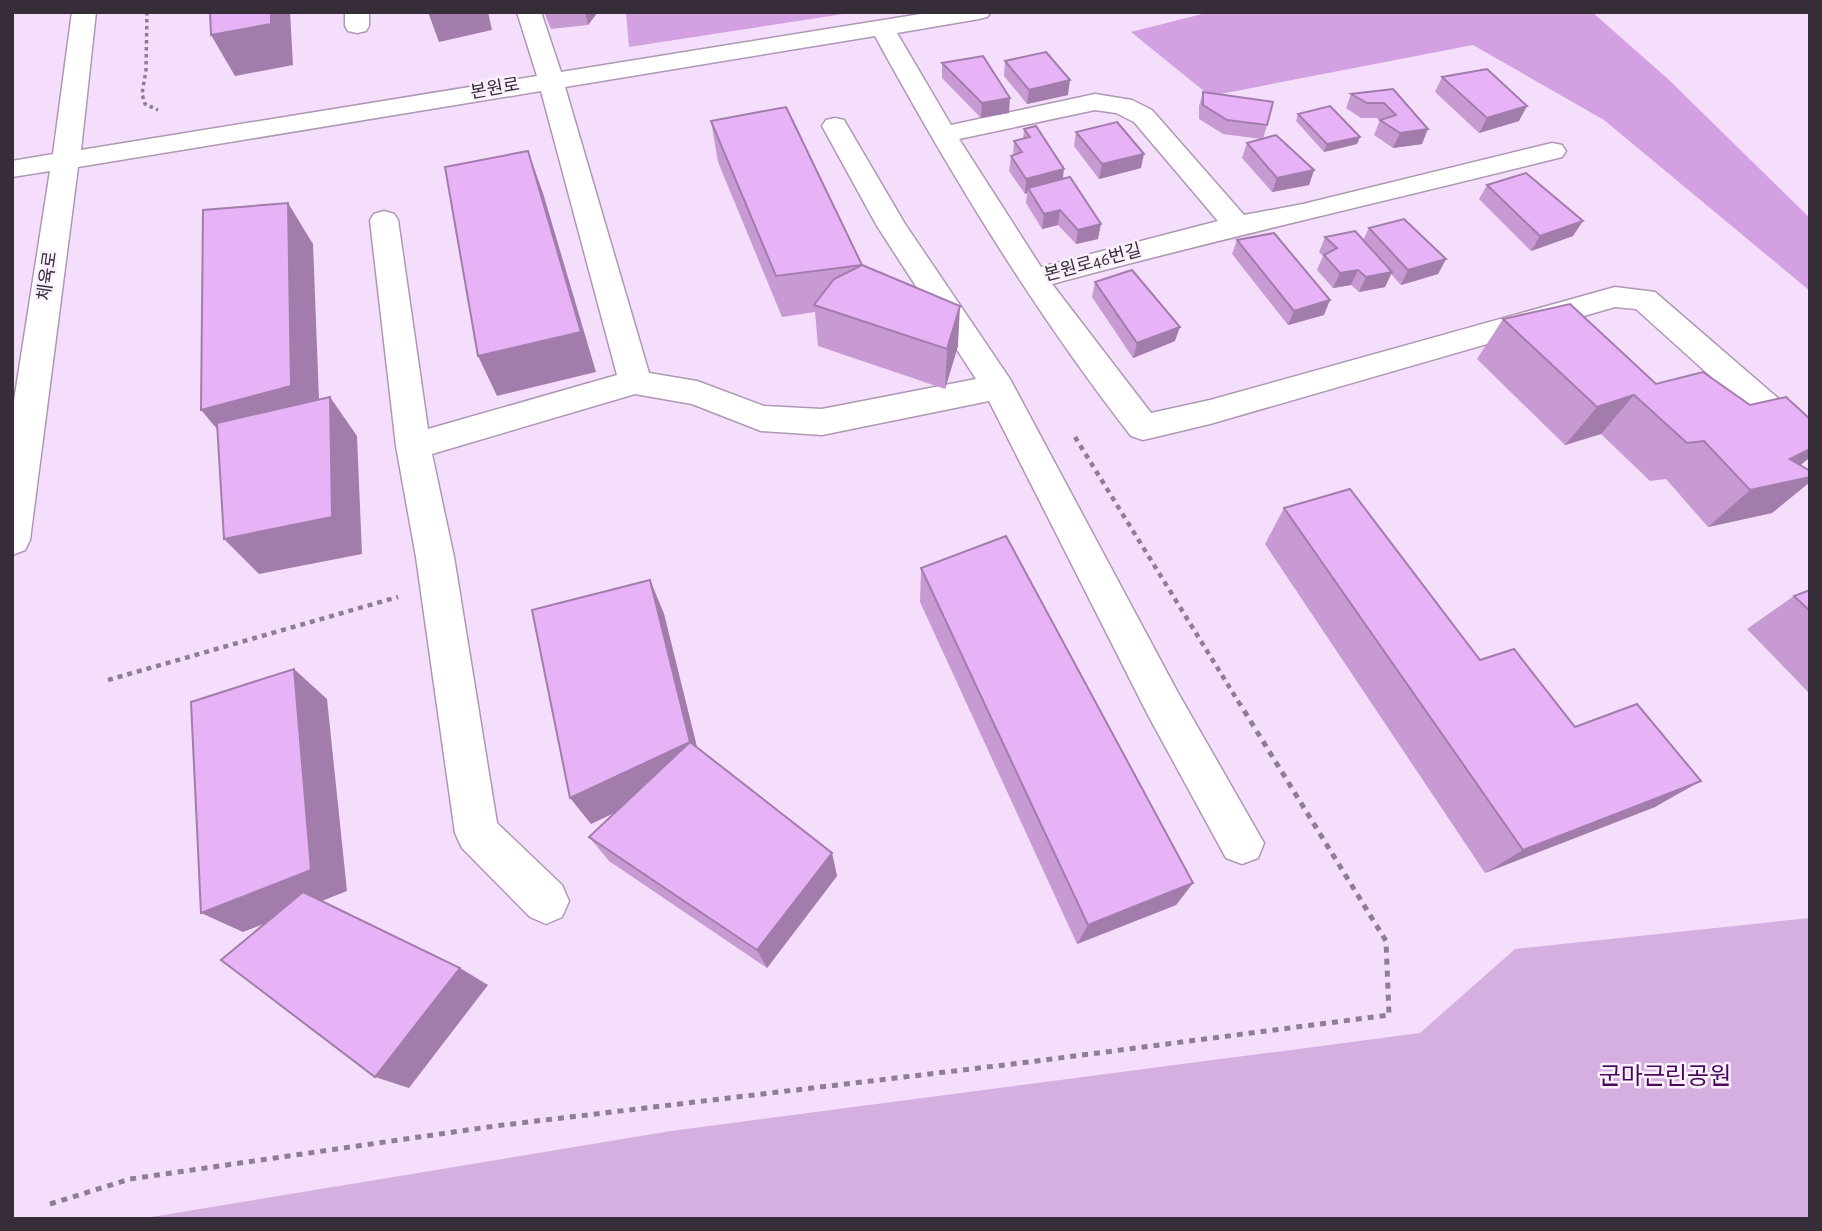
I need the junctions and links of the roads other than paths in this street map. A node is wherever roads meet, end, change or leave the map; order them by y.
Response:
1 (83, 12) edge
2 (529, 12) edge
3 (979, 12) edge
4 (883, 29) junction
5 (551, 80) junction
6 (835, 126) dead end
7 (942, 135) junction
8 (1552, 151) dead end
9 (66, 159) junction
10 (12, 169) edge
11 (384, 220) dead end
12 (1237, 225) junction
13 (1033, 279) junction
14 (635, 382) junction
15 (998, 387) junction
16 (413, 446) junction
17 (1810, 446) edge
18 (12, 540) edge
19 (1242, 843) dead end
20 (546, 901) dead end

1 - 9 street, 체육로
2 - 5 street
3 - 4 street, 본원로
4 - 5 street, 본원로
4 - 7 street, 본원로46번길
5 - 9 street, 본원로
5 - 14 street
6 - 15 street
7 - 12 street
7 - 13 street, 본원로46번길
8 - 12 street, 본원로46번길
9 - 10 street, 본원로
9 - 18 street, 체육로
11 - 16 street
12 - 13 street, 본원로46번길
13 - 17 street
14 - 15 street
14 - 16 street
15 - 19 street
16 - 20 street

